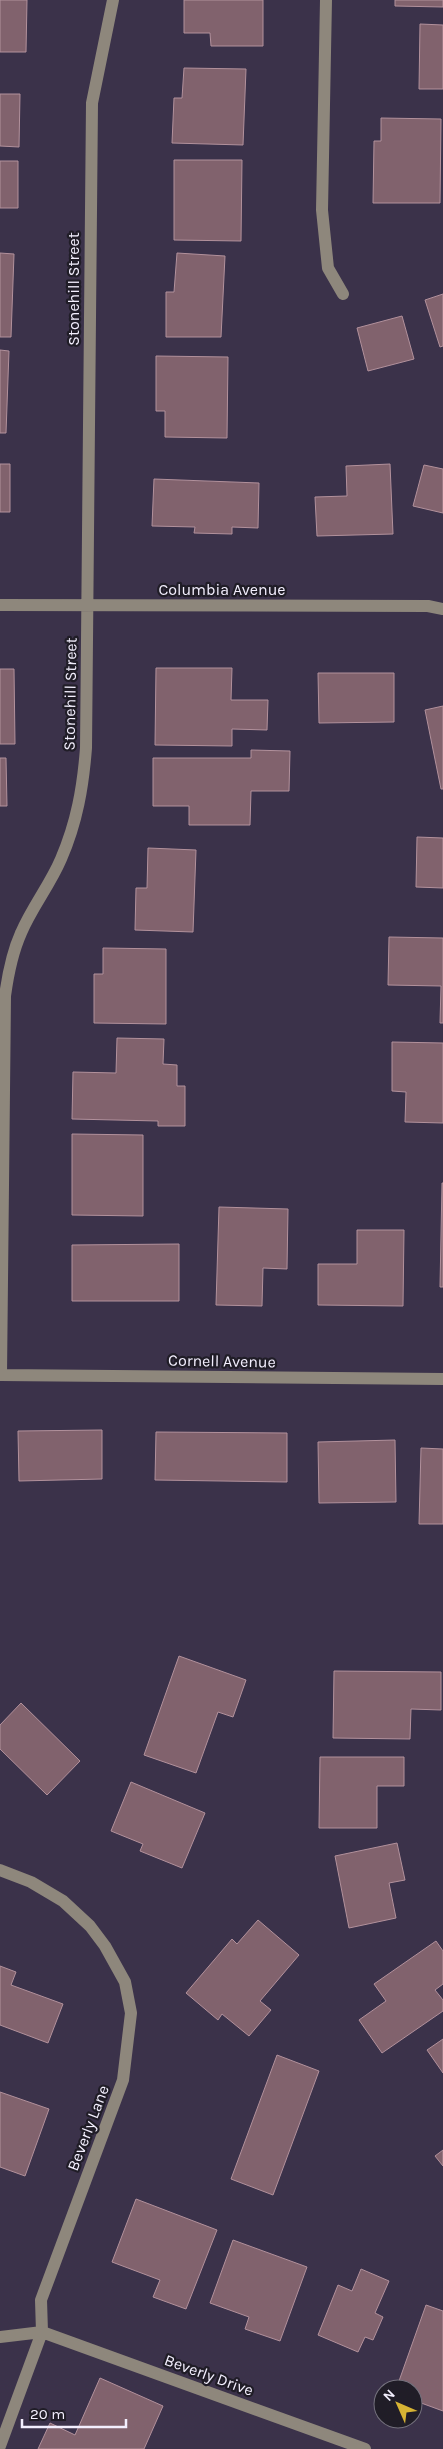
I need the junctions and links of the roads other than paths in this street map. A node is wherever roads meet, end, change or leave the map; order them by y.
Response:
1 (112, 0) edge
2 (326, 0) edge
3 (343, 294) dead end
4 (0, 605) edge
5 (87, 606) junction
6 (443, 609) edge
7 (0, 1375) edge
8 (443, 1379) edge
9 (0, 1870) edge
10 (42, 2332) junction
11 (0, 2338) edge
12 (0, 2446) edge
13 (365, 2449) edge

1 - 5 street, Stonehill Street
2 - 3 street
4 - 5 street, Columbia Avenue
5 - 6 street, Columbia Avenue
5 - 7 street, Stonehill Street
7 - 8 street, Cornell Avenue
9 - 10 street, Beverly Lane
10 - 11 street
10 - 12 street, Beverly Lane
10 - 13 street, Beverly Drive

